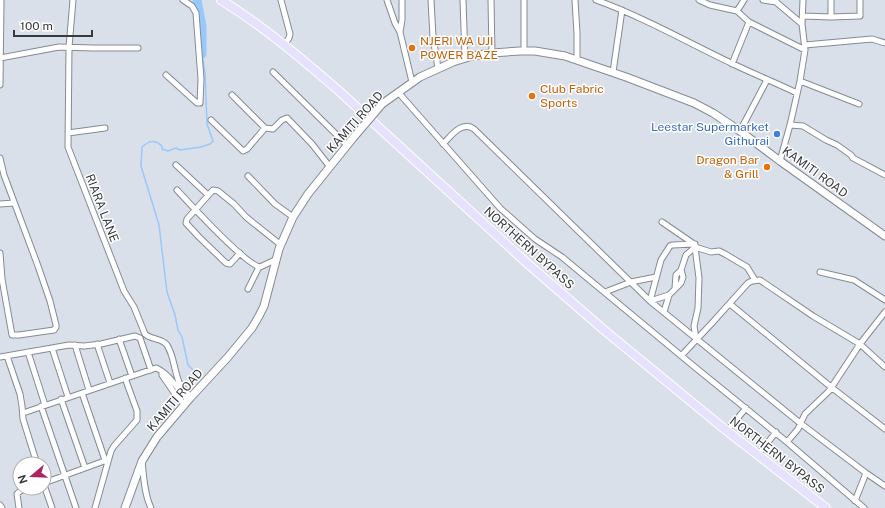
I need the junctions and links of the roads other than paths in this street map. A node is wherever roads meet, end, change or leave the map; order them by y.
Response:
1 (0, 0) edge
2 (72, 0) edge
3 (183, 0) edge
4 (221, 0) edge
5 (281, 0) edge
6 (387, 0) edge
7 (402, 0) edge
8 (431, 0) edge
9 (463, 0) edge
10 (491, 0) edge
11 (524, 0) edge
12 (596, 0) edge
13 (699, 0) edge
14 (744, 0) edge
15 (764, 0) edge
16 (802, 0) edge
17 (831, 0) edge
18 (860, 0) edge
19 (576, 1) edge
20 (776, 1) edge
21 (606, 2) edge
22 (710, 3) edge
23 (622, 10) junction
24 (737, 12) junction
25 (802, 16) junction
26 (831, 17) junction
27 (749, 22) junction
28 (802, 24) junction
29 (400, 32) junction
30 (885, 43) edge
31 (284, 45) junction
32 (69, 47) junction
33 (805, 47) junction
34 (138, 48) dead end
35 (524, 51) junction
36 (492, 53) junction
37 (0, 58) edge
38 (465, 58) junction
39 (576, 60) junction
40 (732, 64) junction
41 (438, 68) junction
42 (273, 72) dead end
43 (613, 72) junction
44 (166, 75) dead end
45 (767, 80) junction
46 (800, 81) junction
47 (412, 82) junction
48 (0, 85) edge
49 (398, 92) junction
50 (797, 93) junction
51 (232, 95) dead end
52 (859, 104) dead end
53 (211, 120) dead end
54 (790, 125) junction
55 (105, 128) dead end
56 (265, 128) junction
57 (740, 131) junction
58 (68, 133) junction
59 (443, 144) junction
60 (347, 145) junction
61 (0, 158) edge
62 (780, 161) junction
63 (176, 165) dead end
64 (330, 167) junction
65 (885, 175) edge
66 (248, 176) dead end
67 (177, 190) dead end
68 (208, 195) junction
69 (14, 203) junction
70 (0, 204) edge
71 (196, 210) junction
72 (292, 218) junction
73 (662, 222) dead end
74 (885, 236) edge
75 (281, 244) junction
76 (695, 246) junction
77 (240, 252) junction
78 (0, 253) edge
79 (275, 260) junction
80 (259, 267) junction
81 (820, 272) dead end
82 (656, 277) junction
83 (1, 279) edge
84 (755, 280) junction
85 (631, 282) junction
86 (248, 289) dead end
87 (605, 292) junction
88 (669, 295) junction
89 (885, 300) edge
90 (650, 301) junction
91 (730, 304) junction
92 (664, 312) junction
93 (885, 312) edge
94 (696, 339) junction
95 (119, 340) junction
96 (98, 344) junction
97 (860, 344) junction
98 (75, 345) junction
99 (52, 348) junction
100 (28, 352) junction
101 (7, 356) junction
102 (681, 356) junction
103 (0, 357) edge
104 (885, 367) edge
105 (151, 370) junction
106 (132, 376) junction
107 (125, 378) junction
108 (110, 383) junction
109 (831, 387) junction
110 (89, 390) junction
111 (82, 392) junction
112 (68, 397) junction
113 (61, 399) junction
114 (188, 400) junction
115 (43, 405) junction
116 (746, 408) junction
117 (23, 413) junction
118 (800, 423) junction
119 (885, 429) edge
120 (727, 431) junction
121 (776, 432) junction
122 (787, 442) junction
123 (758, 455) junction
124 (35, 456) edge
125 (107, 460) junction
126 (142, 461) junction
127 (85, 468) junction
128 (866, 473) junction
129 (64, 476) junction
130 (52, 481) edge
131 (885, 486) edge
132 (17, 496) edge
133 (48, 496) edge
134 (855, 501) junction
135 (0, 505) edge
136 (2, 508) edge
137 (19, 508) edge
138 (52, 508) edge
139 (76, 508) edge
140 (95, 508) edge
141 (125, 508) edge
142 (151, 508) edge
143 (826, 508) edge
144 (864, 508) edge

1 - 37 street
2 - 32 street, RIARA LANE
3 - 44 street
4 - 31 main road, NORTHERN BYPASS
5 - 31 street
6 - 29 street
7 - 29 street
8 - 41 street
9 - 38 street
10 - 36 street
11 - 35 street
12 - 21 street
13 - 22 street
14 - 24 street
15 - 20 street
16 - 25 street
17 - 26 street
18 - 26 street
19 - 39 street
20 - 28 street
21 - 23 street
22 - 24 street
23 - 40 street
23 - 43 street
24 - 27 street
25 - 26 street
25 - 28 street
27 - 33 street
27 - 40 street
28 - 33 street
29 - 47 street
30 - 33 street
31 - 120 main road, NORTHERN BYPASS
32 - 34 street
32 - 37 street
32 - 58 street, RIARA LANE
33 - 46 street
35 - 36 main road, KAMITI ROAD
35 - 39 main road, KAMITI ROAD
36 - 38 main road, KAMITI ROAD
37 - 48 street
38 - 41 main road, KAMITI ROAD
39 - 43 main road, KAMITI ROAD
40 - 45 street
41 - 47 main road, KAMITI ROAD
42 - 60 street
43 - 57 main road, KAMITI ROAD
45 - 50 street
45 - 57 street
46 - 50 street
46 - 52 street
47 - 49 main road, KAMITI ROAD
49 - 59 street
49 - 60 main road, KAMITI ROAD, bridge
50 - 54 street
51 - 56 street
53 - 56 street
54 - 62 street
54 - 65 street
55 - 58 street
56 - 64 street
57 - 62 main road, KAMITI ROAD
58 - 114 street, RIARA LANE
59 - 85 street
59 - 87 street
60 - 64 main road, KAMITI ROAD
61 - 69 street
62 - 74 main road, KAMITI ROAD
63 - 68 street
64 - 72 main road, KAMITI ROAD
66 - 72 street
67 - 71 street
68 - 71 street
68 - 75 street
69 - 70 street
69 - 83 street
71 - 77 street
71 - 77 street
72 - 75 main road, KAMITI ROAD
73 - 76 street
75 - 79 main road, KAMITI ROAD
76 - 82 street
76 - 84 street
76 - 88 street
76 - 94 street
77 - 80 street
78 - 83 street
79 - 80 street
79 - 114 main road, KAMITI ROAD
80 - 86 street
81 - 89 street
82 - 85 street
82 - 90 street
84 - 91 street
84 - 97 street
85 - 87 street
85 - 90 street
87 - 102 street
88 - 90 street
88 - 92 street
90 - 92 street
91 - 94 street
91 - 109 street
92 - 94 street
93 - 97 street
94 - 102 street
94 - 118 street
95 - 96 street
95 - 105 street
95 - 106 street
96 - 98 street
96 - 108 street
97 - 104 street
97 - 109 street
98 - 99 street
98 - 110 street
99 - 100 street
99 - 112 street
100 - 101 street
100 - 115 street
101 - 103 street
101 - 117 street
102 - 116 street
105 - 106 street
105 - 114 street
106 - 107 street
107 - 108 street
107 - 125 street
108 - 110 street
109 - 118 street
109 - 119 street
110 - 111 street
111 - 112 street
111 - 125 street
112 - 113 street
113 - 115 street
113 - 127 street
114 - 126 main road, KAMITI ROAD
115 - 117 street
115 - 129 street
116 - 120 street
116 - 121 street
117 - 124 street
118 - 122 street
118 - 128 street
120 - 123 main road, NORTHERN BYPASS
121 - 122 street
121 - 123 street
122 - 134 street
123 - 143 main road, NORTHERN BYPASS
125 - 127 street
125 - 140 street
126 - 141 main road, KAMITI ROAD
126 - 142 street
127 - 129 street
128 - 131 street
128 - 134 street
129 - 130 street
129 - 139 street
132 - 137 street
133 - 138 street
134 - 144 street
135 - 136 street

